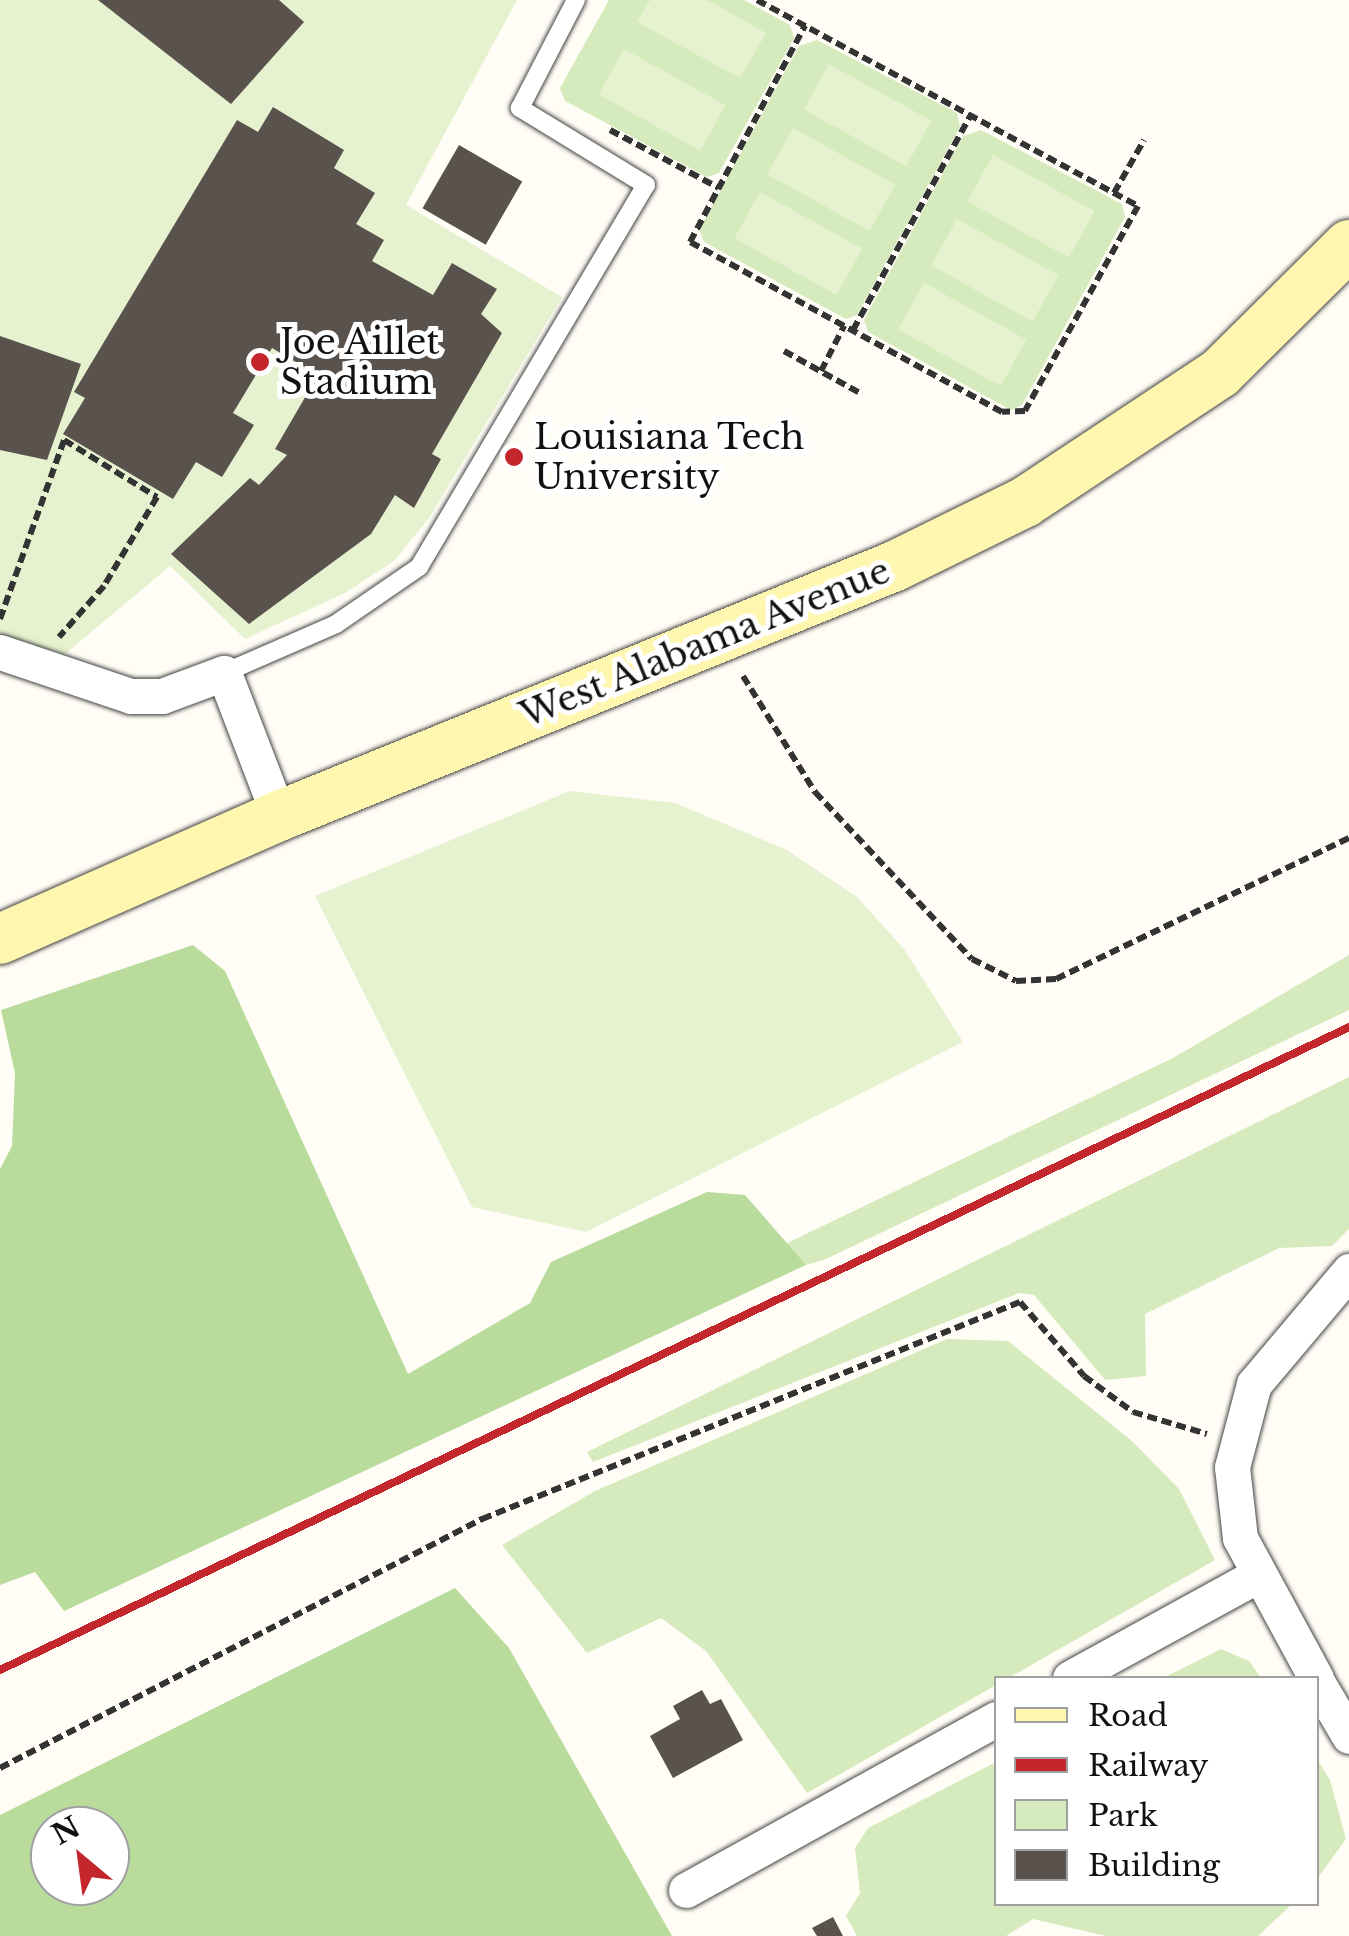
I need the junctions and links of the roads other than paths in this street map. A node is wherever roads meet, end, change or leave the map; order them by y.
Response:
1 (576, 0) edge
2 (1349, 245) edge
3 (0, 652) edge
4 (224, 673) junction
5 (279, 816) junction
6 (0, 939) edge
7 (1349, 1270) edge
8 (1256, 1576) junction
9 (1074, 1676) edge
10 (1314, 1676) edge
11 (1319, 1684) edge
12 (994, 1720) edge
13 (1349, 1736) edge
14 (686, 1890) dead end

1 - 4 lane
2 - 5 main road, West Alabama Avenue
3 - 4 street
4 - 5 street
5 - 6 main road, West Alabama Avenue
7 - 8 street
8 - 9 street
8 - 10 street
11 - 13 street
12 - 14 street

